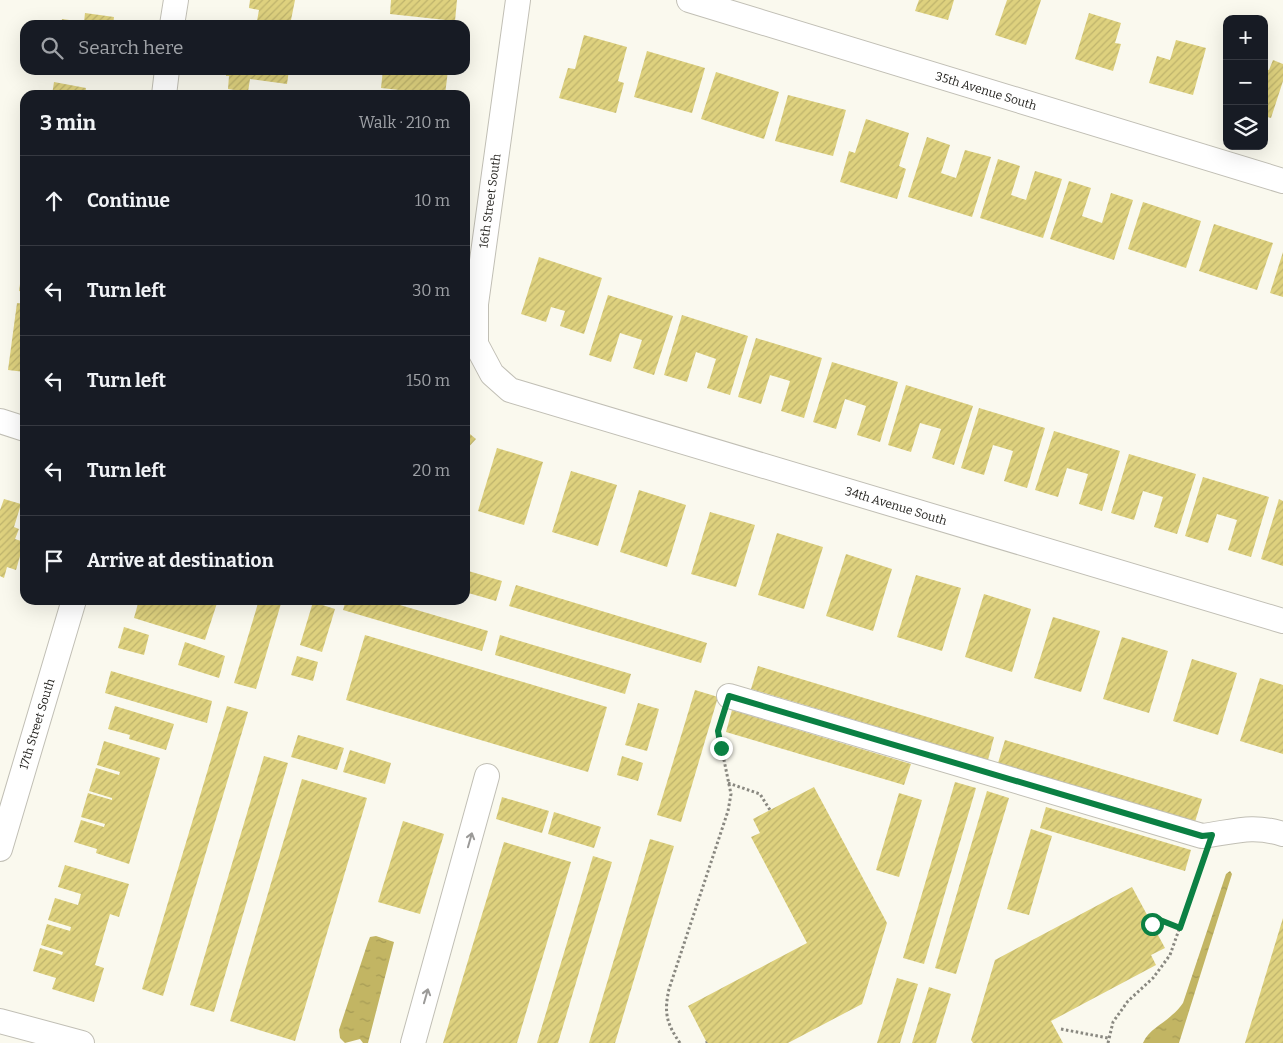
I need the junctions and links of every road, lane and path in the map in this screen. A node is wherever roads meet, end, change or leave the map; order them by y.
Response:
1 (176, 0) edge
2 (518, 0) edge
3 (689, 0) edge
4 (173, 20) edge
5 (166, 75) edge
6 (165, 90) edge
7 (1283, 181) edge
8 (510, 390) joint
9 (0, 421) edge
10 (20, 427) edge
11 (73, 605) edge
12 (1283, 621) edge
13 (729, 696) joint
14 (488, 776) dead end
15 (728, 783) junction
16 (770, 810) dead end
17 (1283, 834) edge
18 (1212, 835) junction
19 (0, 849) edge
20 (1152, 924) dead end
21 (1180, 928) junction
22 (0, 1021) edge
23 (1061, 1029) dead end
24 (1108, 1038) junction
25 (82, 1043) edge
26 (413, 1043) edge
27 (680, 1043) edge
28 (1108, 1043) edge

1 - 4 street
2 - 8 street, 16th Street South
3 - 7 street, 35th Avenue South
5 - 6 street
8 - 12 street, 34th Avenue South
9 - 10 street
11 - 19 street, 17th Street South
13 - 15 path
13 - 18 street
26 -> 14 street
15 - 16 path
15 - 27 path
17 - 18 street
18 - 21 path
20 - 21 path
21 - 24 path
22 - 25 street
23 - 24 path
24 - 28 path

